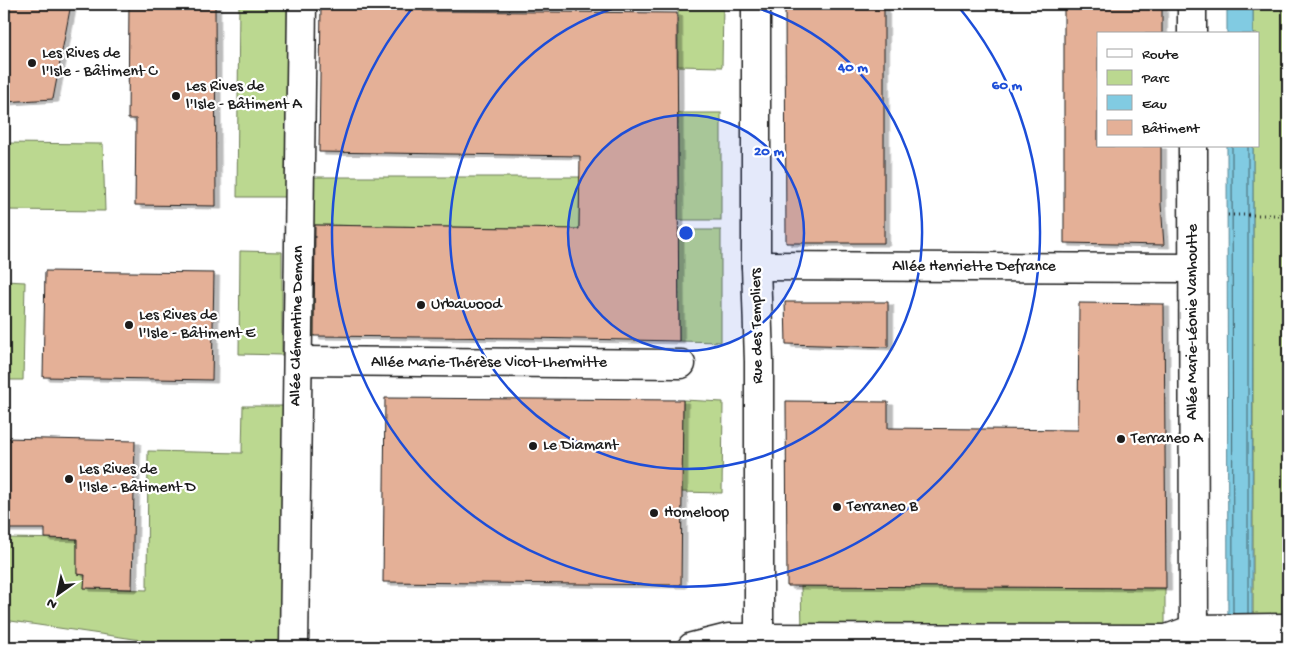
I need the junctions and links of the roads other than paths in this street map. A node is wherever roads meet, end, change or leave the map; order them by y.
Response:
1 (302, 4) edge
2 (756, 4) edge
3 (1192, 4) edge
4 (1192, 32) edge
5 (1193, 148) edge
6 (756, 266) junction
7 (1192, 268) junction
8 (298, 361) junction
9 (680, 364) dead end
10 (1288, 628) edge
11 (1194, 638) edge
12 (759, 643) edge
13 (294, 647) edge
14 (692, 647) edge

1 - 8 street, Allée Clémentine Deman
2 - 6 street, Rue des Templiers
3 - 4 street
5 - 7 street, Allée Marie-Léonie Vanhoutte
6 - 7 street, Allée Henriette Defrance
6 - 12 street, Rue des Templiers
7 - 11 street, Allée Marie-Léonie Vanhoutte
8 - 9 street, Allée Marie-Thérèse Vicot-Lhermitte
8 - 13 street, Allée Clémentine Deman
10 - 11 street
11 - 12 street
12 - 14 street

